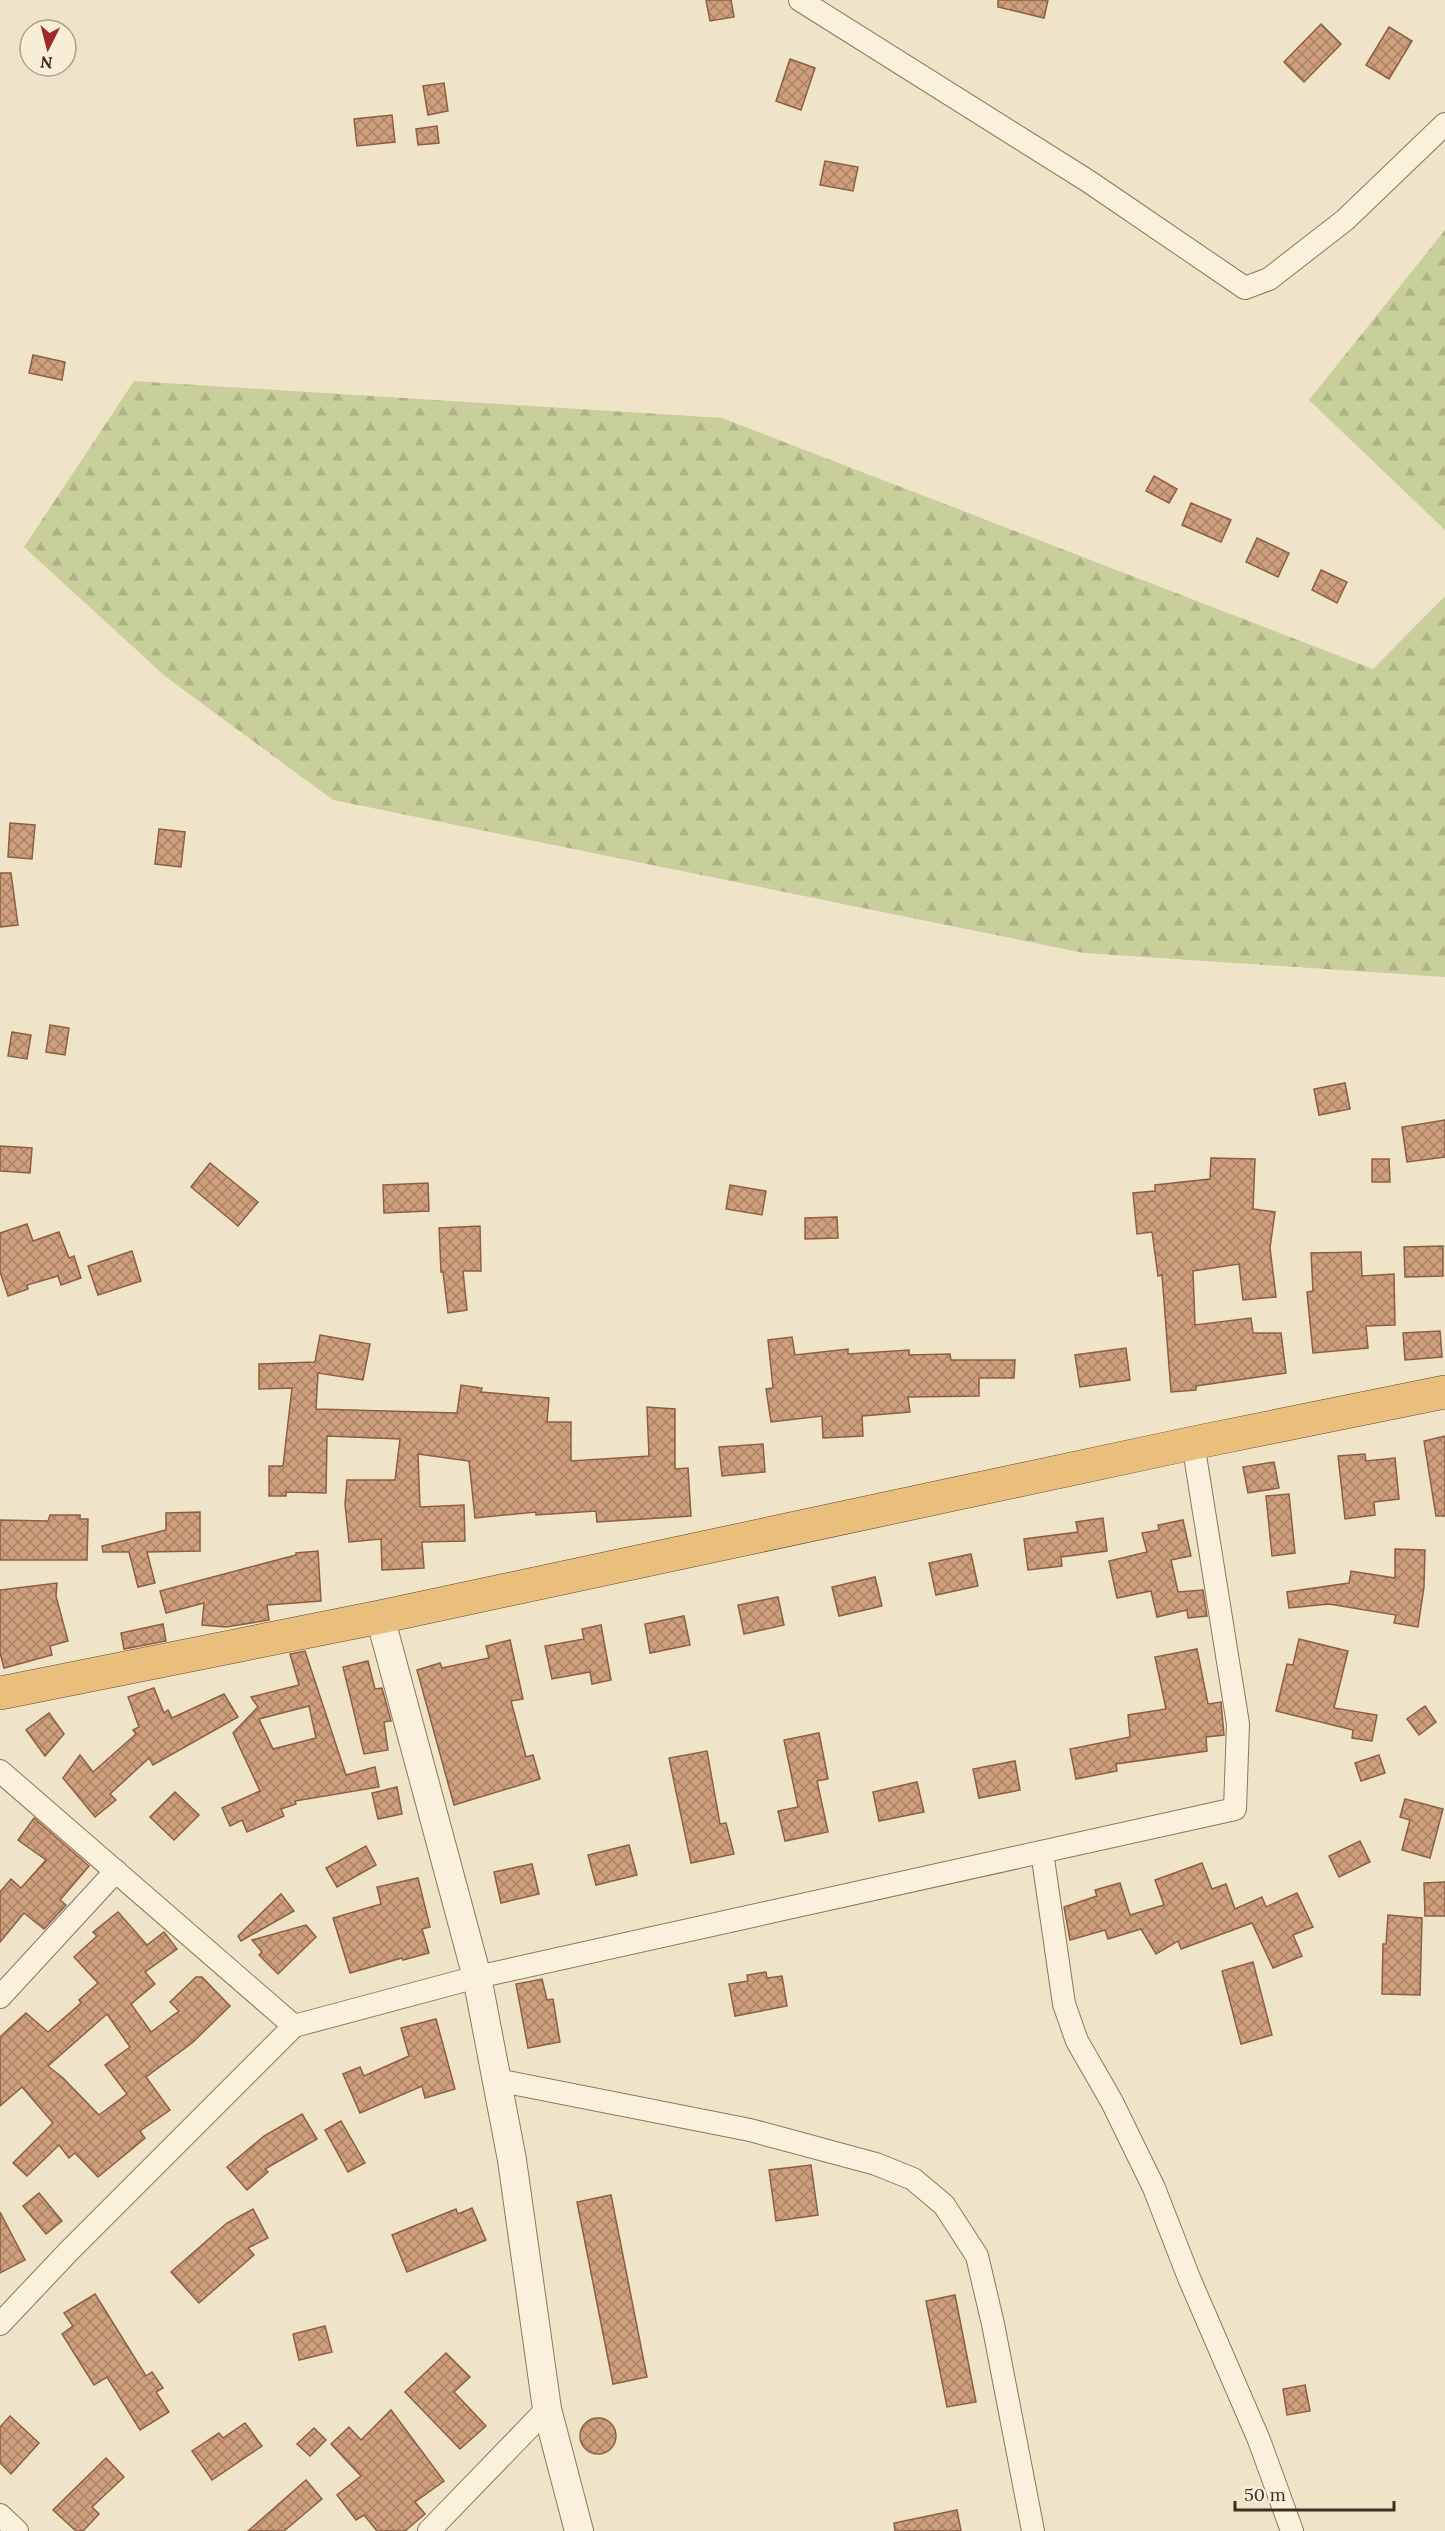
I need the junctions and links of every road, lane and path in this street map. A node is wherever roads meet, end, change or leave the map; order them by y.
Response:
1 (800, 0) edge
2 (1445, 124) edge
3 (1445, 1392) edge
4 (1193, 1443) junction
5 (380, 1617) junction
6 (0, 1693) edge
7 (0, 1771) edge
8 (1042, 1852) junction
9 (116, 1871) junction
10 (477, 1977) junction
11 (0, 1997) edge
12 (294, 2026) junction
13 (497, 2080) junction
14 (0, 2324) edge
15 (547, 2409) junction
16 (0, 2515) edge
17 (17, 2531) edge
18 (429, 2531) edge
19 (579, 2531) edge
20 (1033, 2531) edge
21 (1292, 2531) edge

1 - 2 street
3 - 4 highway
4 - 5 highway
4 - 8 street
5 - 6 highway
5 - 10 street
7 - 9 street
8 - 10 street
8 - 21 street
9 - 11 street
9 - 12 street
10 - 12 street
10 - 13 street
12 - 14 street
13 - 15 street
13 - 20 street
15 - 18 street
15 - 19 street
16 - 17 street

